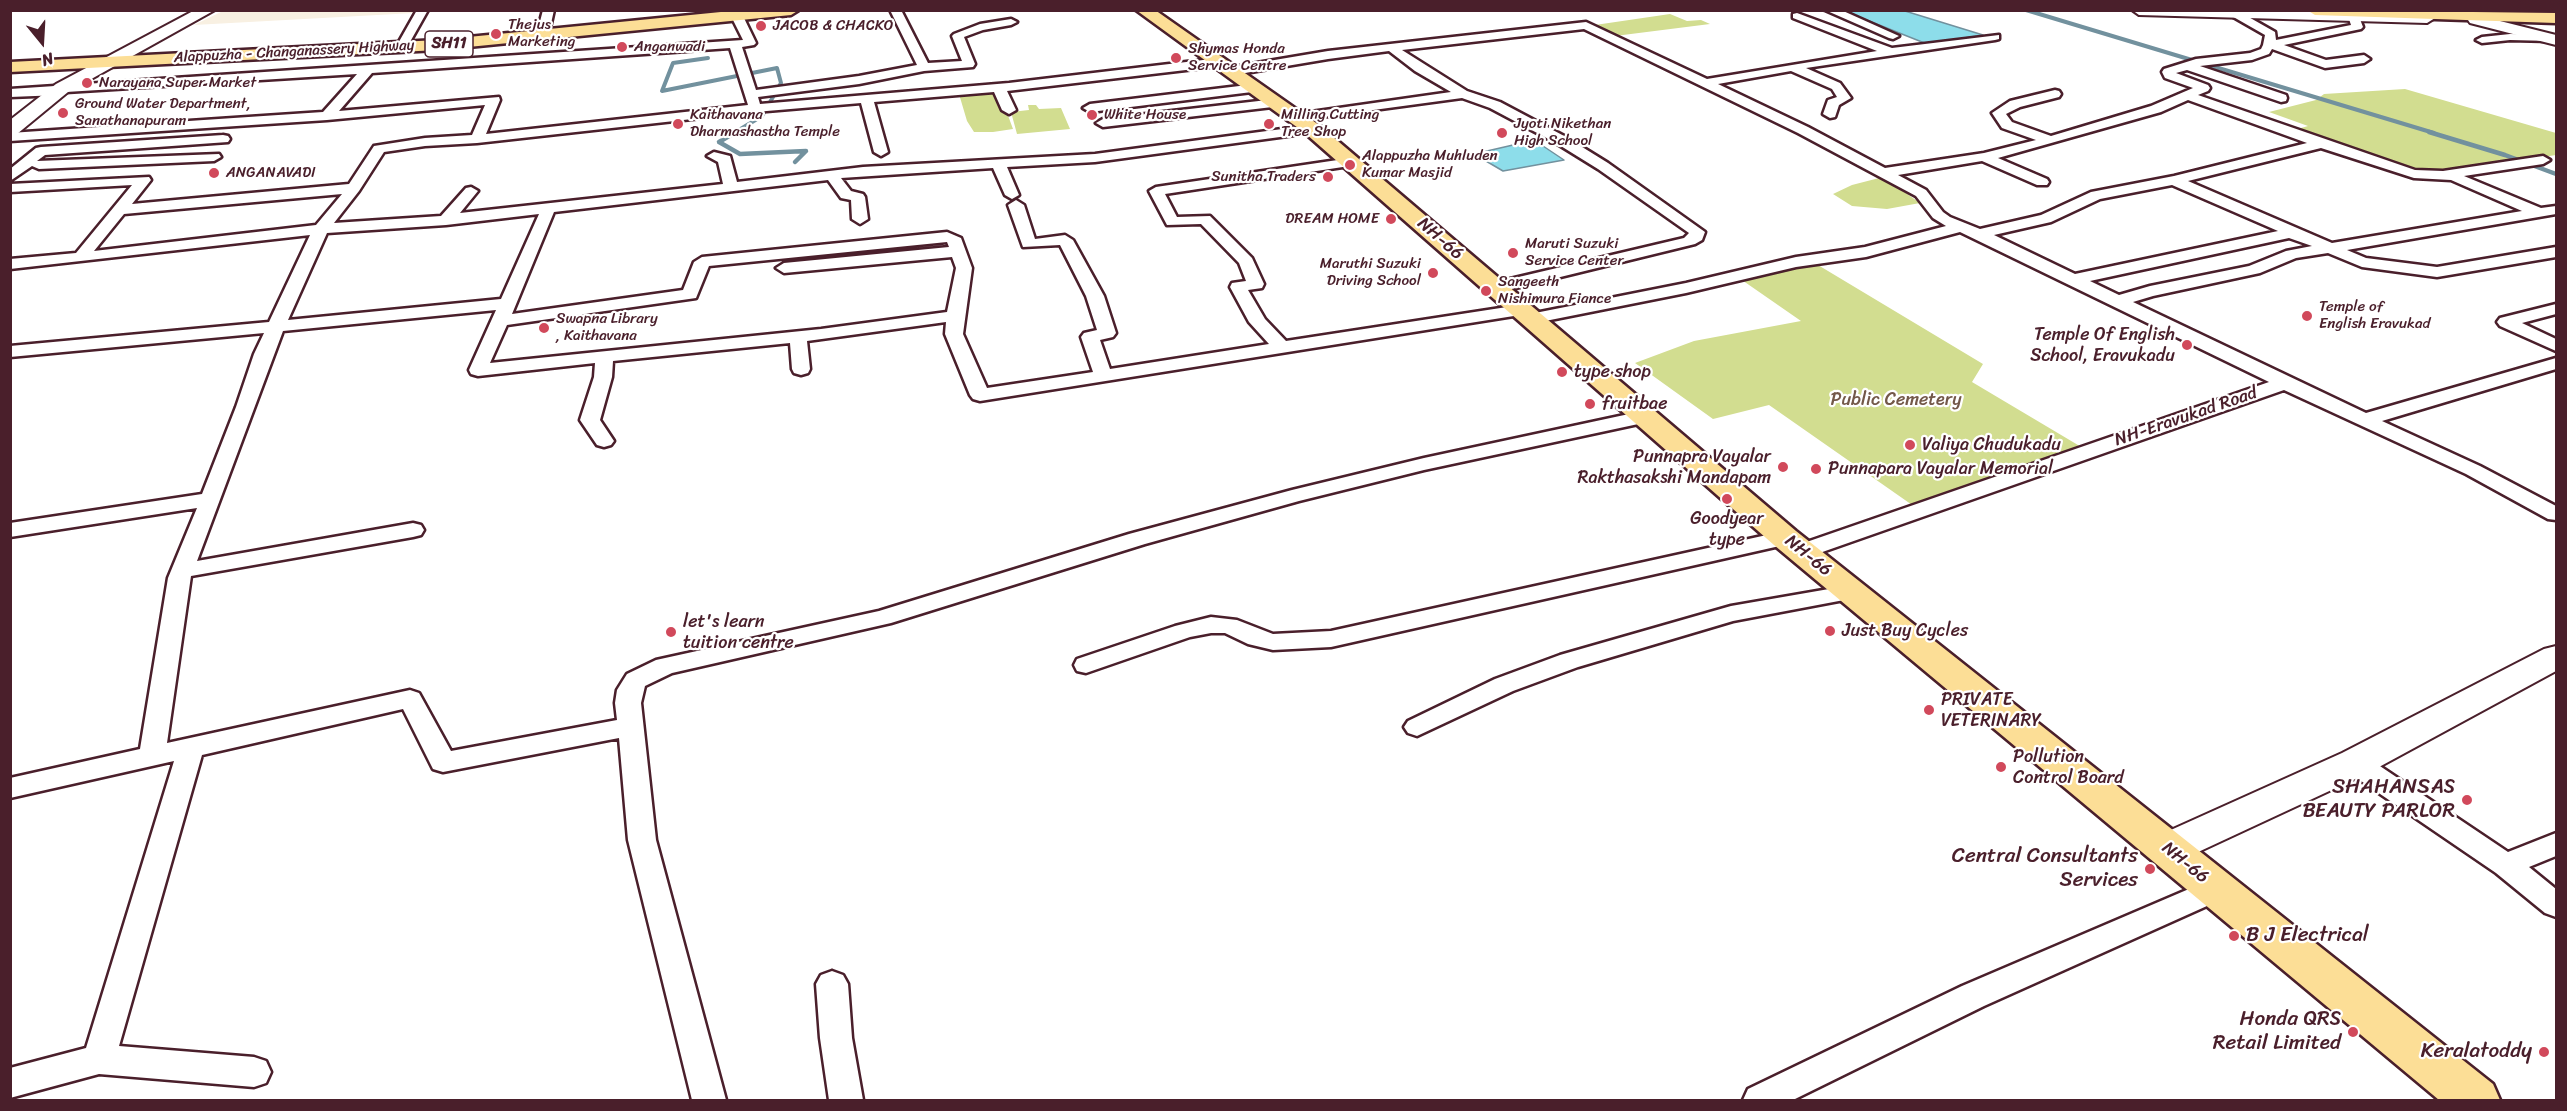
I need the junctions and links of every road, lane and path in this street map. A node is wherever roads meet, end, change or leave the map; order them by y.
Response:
1 (208, 10) edge
2 (423, 10) edge
3 (549, 10) edge
4 (791, 10) edge
5 (895, 10) edge
6 (1144, 10) edge
7 (1830, 10) edge
8 (2139, 10) edge
9 (2315, 10) edge
10 (2234, 13) junction
11 (695, 16) edge
12 (737, 16) junction
13 (1797, 16) dead end
14 (2355, 16) junction
15 (1011, 22) dead end
16 (2555, 30) edge
17 (542, 36) junction
18 (1995, 37) dead end
19 (2482, 40) dead end
20 (735, 44) junction
21 (2269, 45) junction
22 (402, 47) junction
23 (1392, 48) junction
24 (1922, 48) junction
25 (1895, 53) junction
26 (2248, 56) junction
27 (2364, 59) dead end
28 (2269, 62) dead end
29 (105, 63) junction
30 (2192, 64) junction
31 (2325, 64) junction
32 (924, 67) junction
33 (1792, 67) junction
34 (10, 68) edge
35 (368, 70) junction
36 (2301, 71) dead end
37 (1705, 83) junction
38 (999, 88) junction
39 (61, 90) junction
40 (10, 93) edge
41 (751, 94) junction
42 (1463, 94) junction
43 (2055, 94) dead end
44 (2186, 94) junction
45 (1266, 95) junction
46 (2281, 98) dead end
47 (867, 100) junction
48 (755, 108) junction
49 (1090, 108) dead end
50 (1009, 110) dead end
51 (1830, 114) dead end
52 (327, 116) junction
53 (1103, 123) dead end
54 (10, 130) edge
55 (552, 131) junction
56 (10, 137) edge
57 (477, 139) junction
58 (223, 140) dead end
59 (2051, 140) junction
60 (2322, 144) junction
61 (539, 149) dead end
62 (881, 152) dead end
63 (714, 156) dead end
64 (214, 157) dead end
65 (1984, 157) junction
66 (2540, 161) dead end
67 (1350, 162) junction
68 (26, 165) junction
69 (999, 165) junction
70 (10, 166) edge
71 (1883, 173) junction
72 (831, 174) junction
73 (2446, 175) junction
74 (10, 177) edge
75 (2174, 180) junction
76 (2042, 182) dead end
77 (731, 186) junction
78 (10, 188) edge
79 (354, 188) junction
80 (471, 191) dead end
81 (549, 207) junction
82 (121, 210) junction
83 (2552, 215) edge
84 (860, 219) dead end
85 (446, 220) junction
86 (1960, 226) junction
87 (321, 229) junction
88 (1977, 234) junction
89 (2301, 235) junction
90 (2330, 247) junction
91 (2556, 252) edge
92 (81, 257) junction
93 (10, 264) edge
94 (2072, 280) junction
95 (1495, 288) junction
96 (2116, 302) junction
97 (508, 304) junction
98 (2556, 309) edge
99 (1525, 314) junction
100 (955, 316) junction
101 (500, 321) junction
102 (278, 325) junction
103 (798, 337) junction
104 (2556, 346) edge
105 (1281, 347) junction
106 (10, 352) edge
107 (604, 358) junction
108 (2556, 363) edge
109 (801, 369) dead end
110 (1103, 375) junction
111 (2285, 383) junction
112 (1643, 417) junction
113 (2363, 420) junction
114 (604, 441) dead end
115 (211, 499) junction
116 (2556, 514) edge
117 (10, 530) edge
118 (413, 530) dead end
119 (1794, 544) junction
120 (181, 571) junction
121 (1852, 592) junction
122 (2556, 657) edge
123 (1086, 664) dead end
124 (1417, 727) dead end
125 (630, 728) junction
126 (191, 748) junction
127 (152, 758) junction
128 (2355, 763) junction
129 (10, 788) edge
130 (2556, 844) edge
131 (2168, 849) junction
132 (2506, 866) junction
133 (2217, 889) junction
134 (2556, 905) edge
135 (832, 984) dead end
136 (99, 1059) junction
137 (254, 1072) dead end
138 (10, 1083) edge
139 (709, 1101) edge
140 (846, 1101) edge
141 (1760, 1101) edge
142 (2475, 1101) edge

1 - 29 main road
2 - 22 street
3 - 17 street
4 - 12 main road, Alappuzha - Changanassery Highway / SH11
5 - 32 street
6 - 45 main road, NH-66
7 - 24 street
8 - 10 main road
9 - 16 main road
10 - 14 main road
10 - 21 street
11 - 12 main road, Alappuzha - Changanassery Highway / SH11
11 - 17 main road, Alappuzha - Changanassery Highway / SH11
12 - 20 street
13 - 25 street
14 - 16 main road
14 - 21 street
15 - 32 street
16 - 19 street
17 - 22 main road, Alappuzha - Changanassery Highway / SH11
18 - 24 street
20 - 35 street
20 - 41 street
21 - 26 street
21 - 31 street
22 - 29 main road, Alappuzha - Changanassery Highway / SH11
23 - 37 street
23 - 42 street
23 - 45 street
24 - 25 street
25 - 33 street
26 - 28 street
26 - 30 street
27 - 31 street
29 - 34 main road, Alappuzha - Changanassery Highway / SH11
29 - 39 main road
30 - 44 street
30 - 46 street
31 - 36 street
32 - 41 street
33 - 37 street
33 - 51 street
35 - 39 street
35 - 52 street
37 - 71 street
38 - 45 street
38 - 47 street
38 - 50 street
39 - 40 street
39 - 54 main road
41 - 48 street
42 - 45 street
42 - 95 street
43 - 59 street
44 - 59 street
44 - 60 street
45 - 49 street
45 - 53 street
45 - 67 main road, NH-66
45 - 69 street
47 - 48 street
47 - 62 street
48 - 55 street
52 - 56 street
52 - 57 street
55 - 57 street
55 - 61 street
57 - 79 street
58 - 68 street
59 - 65 street
60 - 73 street
60 - 75 street
63 - 77 street
64 - 68 street
65 - 71 street
65 - 76 street
66 - 73 street
67 - 95 main road, NH-66
67 - 105 street
68 - 70 street
68 - 74 street
69 - 72 street
69 - 110 street
71 - 86 street
72 - 77 street
72 - 84 street
73 - 83 street
75 - 88 street
75 - 89 street
77 - 81 street
78 - 82 street
79 - 82 street
79 - 87 street
80 - 85 street
81 - 85 street
81 - 97 street
82 - 92 street
83 - 90 street
85 - 87 street
86 - 88 street
86 - 99 street
87 - 92 street
87 - 102 street
88 - 94 street
89 - 90 street
89 - 94 street
90 - 91 street
90 - 96 street
92 - 93 street
94 - 96 street
95 - 99 main road, NH-66
96 - 111 street
97 - 101 street
97 - 102 street
98 - 104 street
99 - 105 street
99 - 112 main road, NH-66
100 - 101 street
100 - 103 street
100 - 110 street
101 - 107 street
102 - 106 street
102 - 115 street
103 - 107 street
103 - 109 street
105 - 110 street
107 - 114 street
108 - 113 street
111 - 113 street
111 - 119 street, NH-Eravukad Road
112 - 119 main road, NH-66
112 - 125 street
113 - 116 street
115 - 117 street
115 - 120 street
118 - 120 street
119 - 121 main road, NH-66
119 - 123 street, NH-Eravukad Road
120 - 127 street
121 - 124 street
121 - 131 main road, NH-66
122 - 128 main road
125 - 126 street
125 - 139 street
126 - 127 street
126 - 136 street
127 - 129 street
128 - 131 main road
128 - 132 street
130 - 132 street
131 - 133 main road, NH-66
132 - 134 street
133 - 141 street
133 - 142 main road, NH-66
135 - 140 street
136 - 137 street
136 - 138 street

